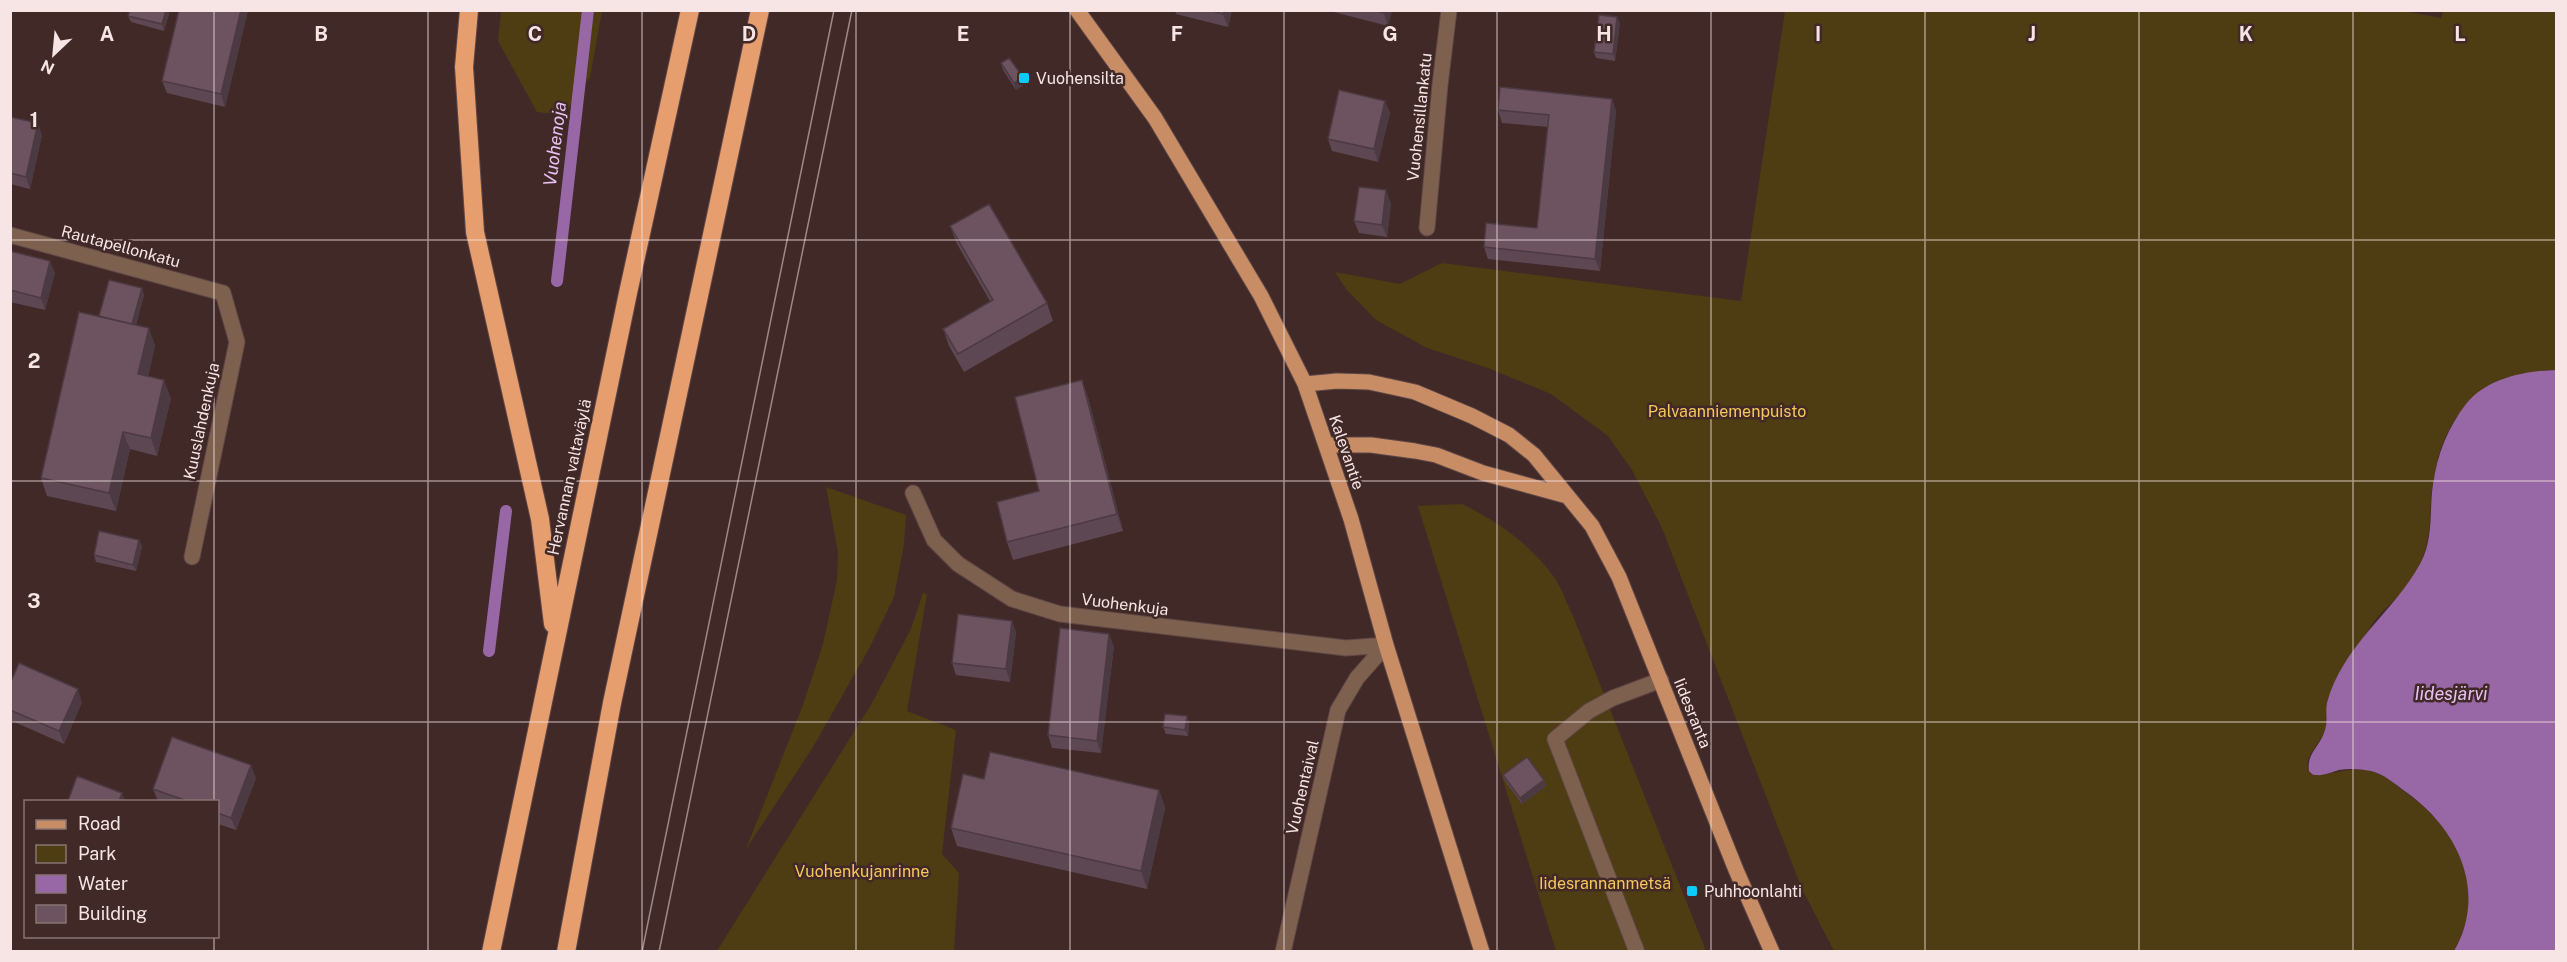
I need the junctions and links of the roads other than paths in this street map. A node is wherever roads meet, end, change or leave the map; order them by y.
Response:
1 (469, 10) edge
2 (690, 10) edge
3 (760, 10) edge
4 (1077, 10) edge
5 (1449, 10) edge
6 (1427, 228) dead end
7 (10, 235) edge
8 (223, 293) joint
9 (1305, 384) junction
10 (1326, 446) junction
11 (913, 493) dead end
12 (1567, 496) junction
13 (192, 557) dead end
14 (555, 640) junction
15 (1386, 645) junction
16 (1660, 680) junction
17 (491, 951) edge
18 (566, 951) edge
19 (1283, 951) edge
20 (1482, 951) edge
21 (1637, 951) edge
22 (1772, 951) edge

1 - 14 highway
2 - 14 highway, Hervannan valtaväylä
3 - 18 highway
4 - 9 main road, Kalevantie
5 - 6 street, Vuohensillankatu
7 - 8 street, Rautapellonkatu
8 - 13 street, Kuuslahdenkuja
9 - 10 main road, Kalevantie
9 - 12 main road, Iidesranta
10 - 12 main road
10 - 15 main road, Kalevantie
11 - 15 street, Vuohenkuja
12 - 16 main road, Iidesranta
14 - 17 highway, Hervannan valtaväylä
15 - 19 street, Vuohentaival
15 - 20 main road, Kalevantie
16 - 21 street
16 - 22 main road, Iidesranta

